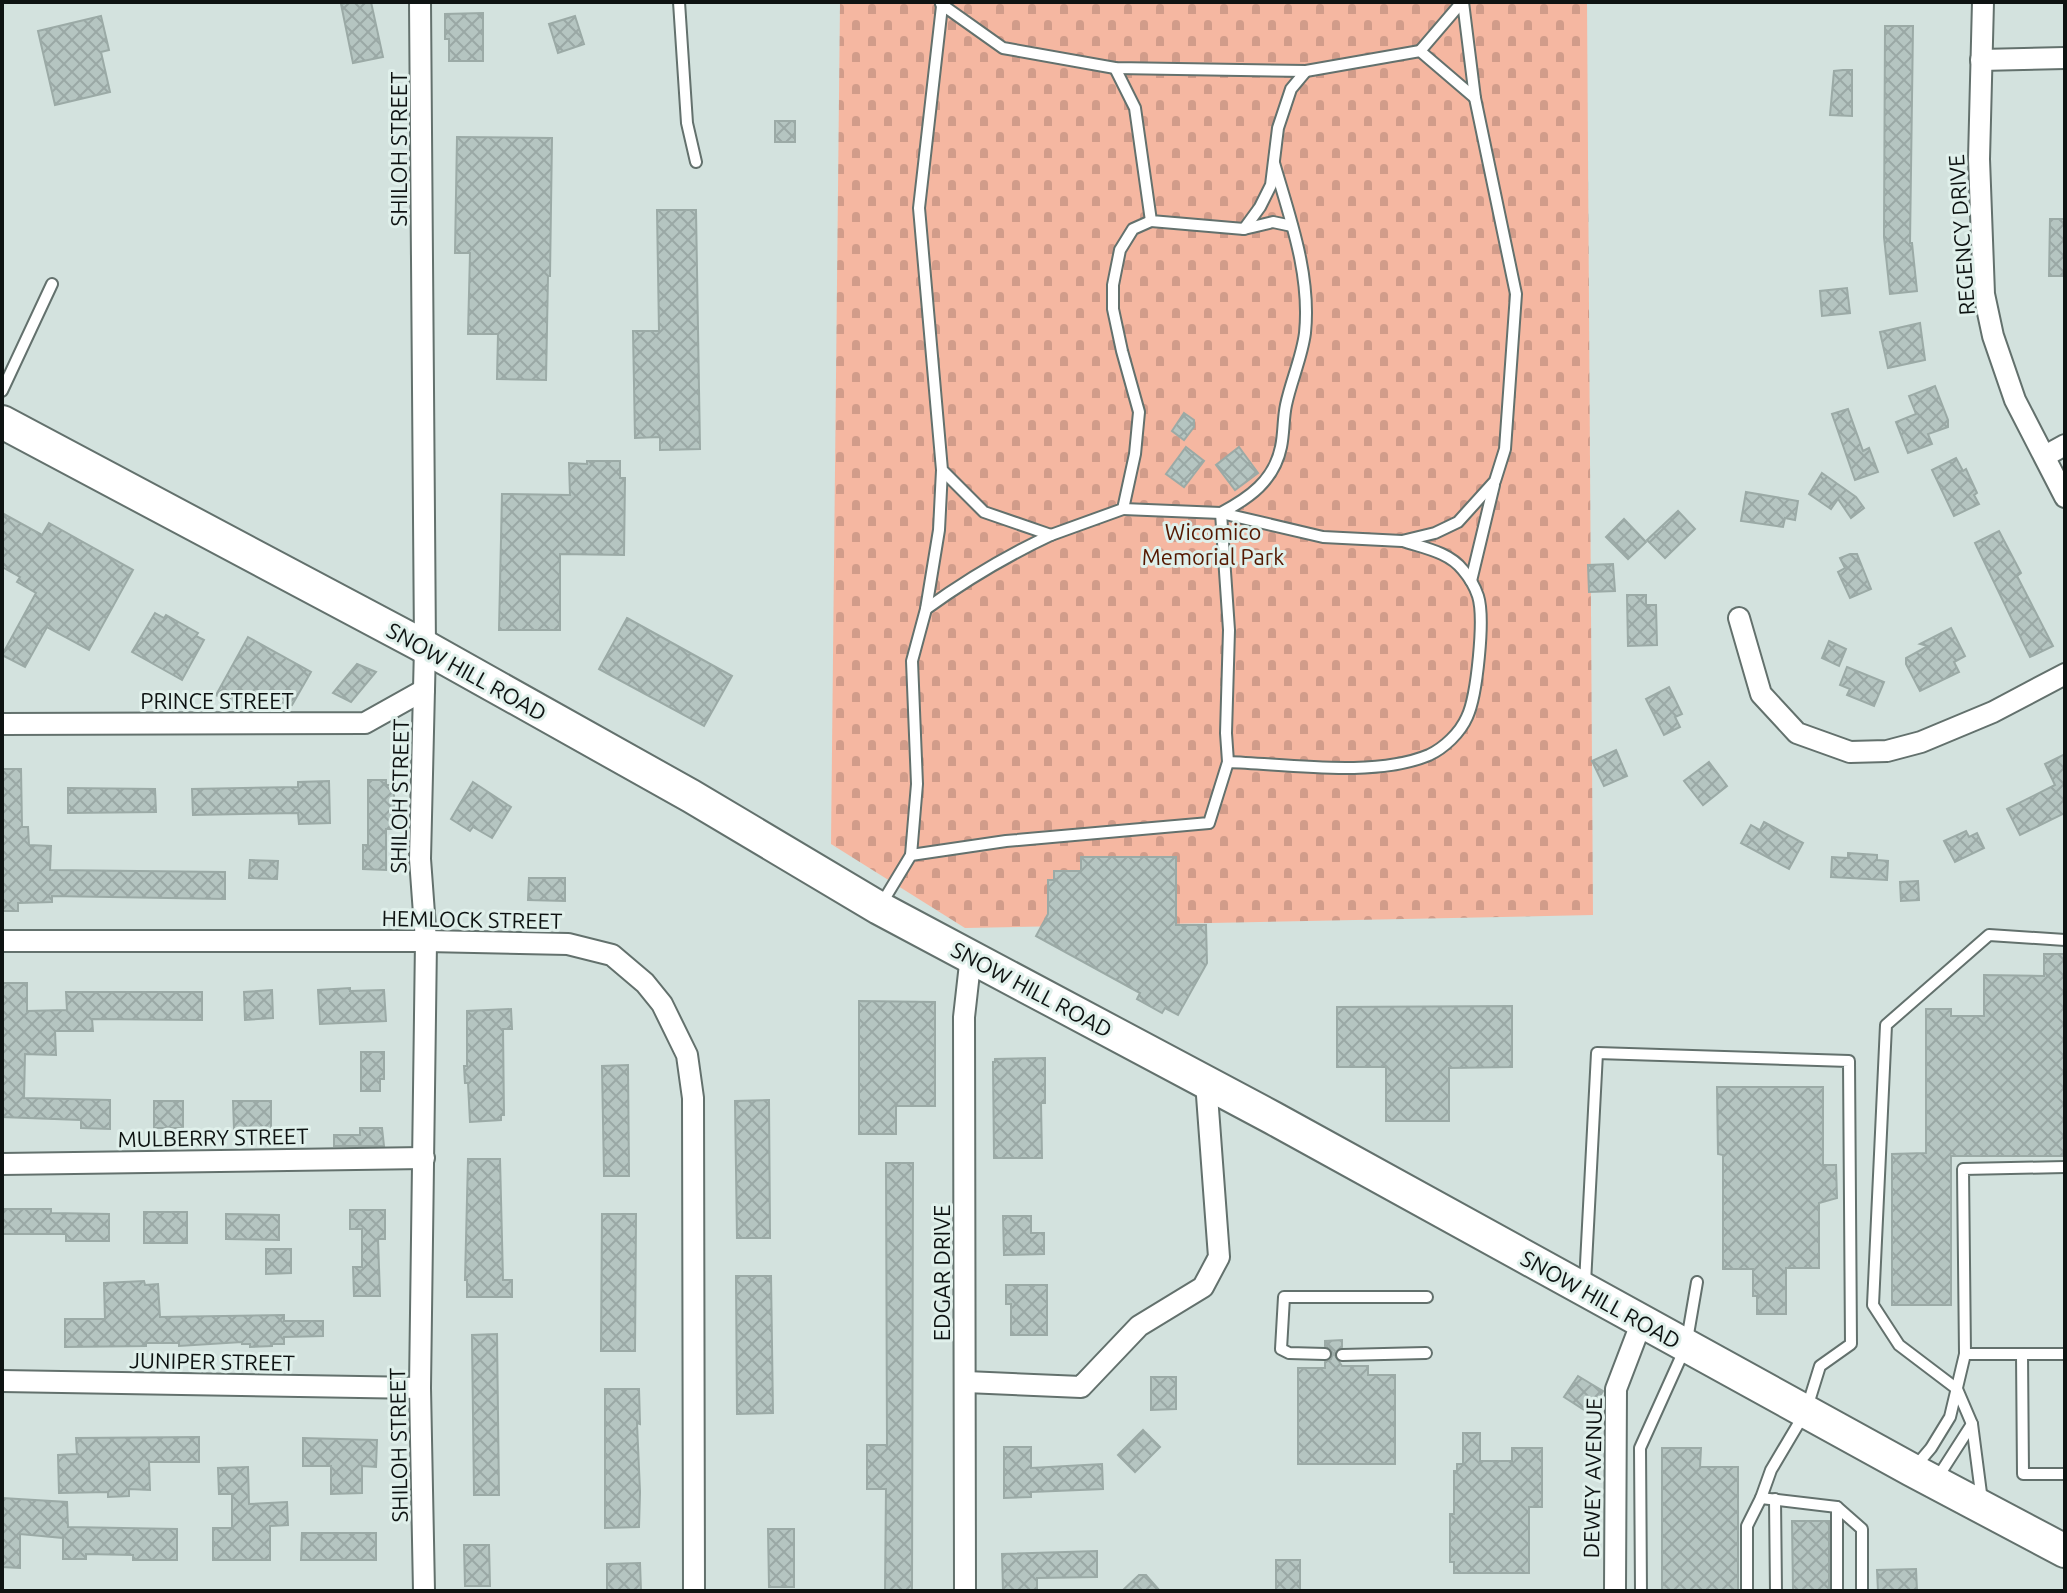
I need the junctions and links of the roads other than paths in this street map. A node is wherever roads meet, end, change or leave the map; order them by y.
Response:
1 (420, 2) edge
2 (679, 2) edge
3 (1463, 2) edge
4 (1983, 2) edge
5 (941, 4) edge
6 (1420, 51) junction
7 (2065, 58) edge
8 (1981, 60) junction
9 (1115, 68) junction
10 (1306, 71) junction
11 (1475, 98) junction
12 (696, 162) dead end
13 (1274, 163) junction
14 (1151, 221) junction
15 (1292, 226) junction
16 (1244, 229) junction
17 (52, 284) dead end
18 (2, 391) edge
19 (2, 422) edge
20 (2065, 445) edge
21 (2045, 456) junction
22 (942, 470) junction
23 (1495, 481) junction
24 (2065, 497) edge
25 (1123, 509) junction
26 (1221, 513) junction
27 (1051, 535) junction
28 (1402, 541) junction
29 (1471, 581) junction
30 (926, 609) junction
31 (1739, 618) dead end
32 (425, 647) junction
33 (2065, 674) edge
34 (424, 690) junction
35 (2, 724) edge
36 (1228, 762) junction
37 (911, 855) junction
38 (879, 908) junction
39 (2065, 940) edge
40 (2, 941) edge
41 (426, 941) junction
42 (971, 955) junction
43 (1206, 1082) junction
44 (424, 1158) junction
45 (2, 1164) edge
46 (2065, 1167) edge
47 (1697, 1282) dead end
48 (1585, 1289) junction
49 (1427, 1297) dead end
50 (1642, 1321) junction
51 (1686, 1346) junction
52 (1426, 1353) dead end
53 (1325, 1354) dead end
54 (1965, 1354) junction
55 (2022, 1354) junction
56 (2065, 1354) edge
57 (1342, 1355) dead end
58 (2, 1381) edge
59 (966, 1382) junction
60 (420, 1388) junction
61 (1957, 1389) junction
62 (1806, 1411) junction
63 (1972, 1424) junction
64 (2065, 1474) edge
65 (1924, 1476) junction
66 (1761, 1498) junction
67 (1775, 1499) junction
68 (1982, 1506) junction
69 (1837, 1507) junction
70 (2065, 1551) edge
71 (424, 1591) edge
72 (694, 1591) edge
73 (965, 1591) edge
74 (1615, 1591) edge
75 (1641, 1591) edge
76 (1747, 1591) edge
77 (1776, 1591) edge
78 (1837, 1591) edge
79 (1862, 1591) edge

1 - 32 street, SHILOH STREET
2 - 12 lane
3 - 6 lane
3 - 11 lane
4 - 8 street, REGENCY DRIVE
5 - 9 lane
5 - 22 lane
6 - 10 lane
6 - 11 lane
7 - 8 street
8 - 21 street, REGENCY DRIVE
9 - 10 lane
9 - 14 lane
10 - 13 lane
11 - 23 lane
13 - 15 lane
13 - 16 lane
14 - 16 lane
14 - 25 lane
15 - 16 lane
15 - 26 lane
17 - 18 lane
19 - 32 main road, SNOW HILL ROAD
20 - 21 street
21 - 24 street, REGENCY DRIVE
22 - 27 lane
22 - 30 lane
23 - 28 lane
23 - 29 lane
25 - 26 lane
25 - 27 lane
26 - 28 lane
26 - 36 lane
27 - 30 lane
28 - 29 lane
29 - 36 lane
30 - 37 lane
31 - 33 street
32 - 34 street, SHILOH STREET
32 - 38 main road, SNOW HILL ROAD
34 - 35 street, PRINCE STREET
34 - 41 street, SHILOH STREET
36 - 37 lane
37 - 38 lane
38 - 42 main road, SNOW HILL ROAD
39 - 61 lane
40 - 41 street, HEMLOCK STREET
41 - 44 street, SHILOH STREET
41 - 72 street, HEMLOCK STREET
42 - 43 main road, SNOW HILL ROAD
42 - 59 street, EDGAR DRIVE
43 - 48 main road, SNOW HILL ROAD
43 - 59 street
44 - 45 street, MULBERRY STREET
44 - 60 street, SHILOH STREET
46 - 54 lane
47 - 51 lane
48 - 50 main road, SNOW HILL ROAD
48 - 62 lane
49 - 53 lane
50 - 51 main road, SNOW HILL ROAD
50 - 74 street, DEWEY AVENUE
51 - 62 main road, SNOW HILL ROAD
51 - 75 lane
52 - 57 lane
54 - 55 lane
54 - 61 lane
55 - 56 lane
55 - 64 lane
58 - 60 street, JUNIPER STREET
59 - 73 street, EDGAR DRIVE
60 - 71 street, SHILOH STREET
61 - 63 lane
61 - 65 lane
62 - 65 main road, SNOW HILL ROAD
62 - 66 lane
63 - 65 lane
63 - 68 lane
65 - 68 main road, SNOW HILL ROAD
66 - 67 lane
66 - 76 lane
67 - 69 lane
67 - 77 lane
68 - 70 main road, SNOW HILL ROAD
69 - 78 lane
69 - 79 lane

